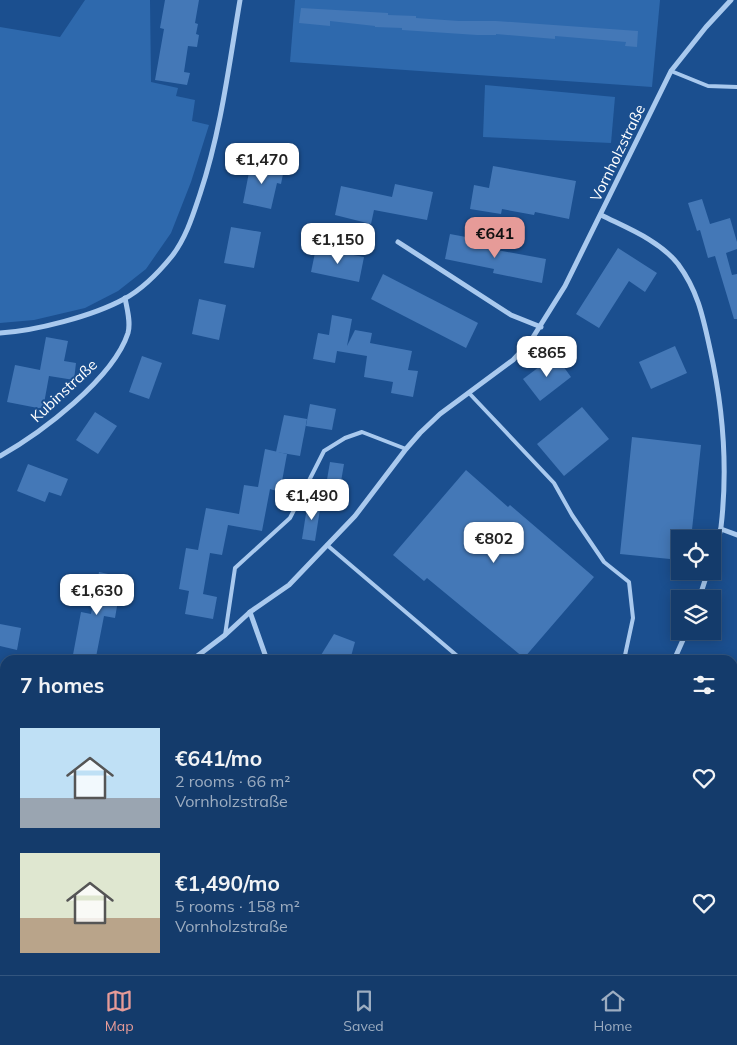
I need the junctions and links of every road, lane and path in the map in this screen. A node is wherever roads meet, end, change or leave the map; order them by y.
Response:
1 (240, 0) edge
2 (731, 0) edge
3 (671, 71) junction
4 (737, 87) edge
5 (601, 215) junction
6 (398, 242) dead end
7 (125, 298) junction
8 (541, 326) junction
9 (0, 333) edge
10 (469, 393) junction
11 (406, 449) junction
12 (0, 456) edge
13 (721, 529) joint
14 (737, 535) edge
15 (327, 545) junction
16 (250, 612) junction
17 (225, 635) junction
18 (683, 640) edge
19 (199, 655) edge
20 (265, 655) edge
21 (456, 655) edge
22 (625, 655) edge
23 (676, 655) edge

1 - 7 street
2 - 3 street, Vornholzstraße
3 - 4 lane
3 - 5 street, Vornholzstraße
5 - 8 street, Vornholzstraße
5 - 13 street
6 - 8 street
7 - 9 street
7 - 12 street, Kubinstraße
8 - 10 street, Vornholzstraße
10 - 11 street, Vornholzstraße
10 - 22 lane
11 - 15 street, Vornholzstraße
11 - 17 lane
13 - 14 street
15 - 16 street, Vornholzstraße
15 - 21 lane
16 - 17 street, Vornholzstraße
16 - 20 street
17 - 19 street, Vornholzstraße
18 - 23 street

